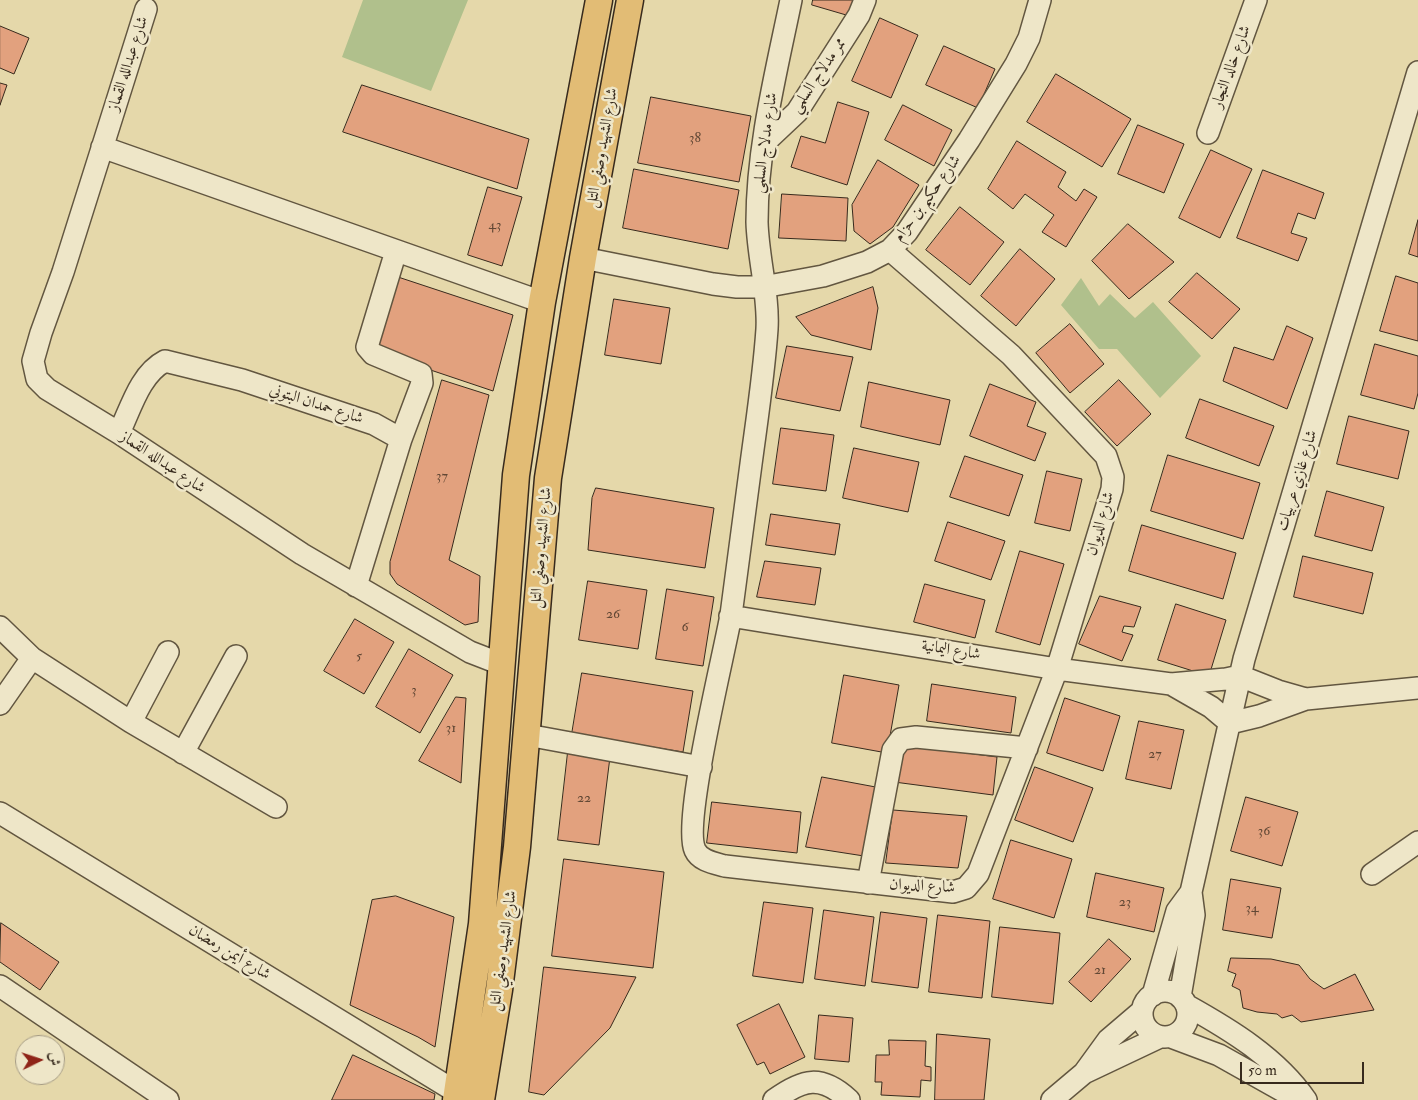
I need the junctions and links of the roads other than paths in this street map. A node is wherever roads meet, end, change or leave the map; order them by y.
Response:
1 (598, 0) edge
2 (630, 0) edge
3 (791, 0) edge
4 (865, 0) edge
5 (1040, 0) edge
6 (1256, 0) edge
7 (146, 8) dead end
8 (1418, 72) edge
9 (1208, 133) dead end
10 (763, 144) junction
11 (102, 147) junction
12 (890, 250) junction
13 (396, 251) junction
14 (583, 258) junction
15 (763, 287) junction
16 (542, 302) junction
17 (119, 433) junction
18 (401, 439) junction
19 (356, 586) junction
20 (730, 616) junction
21 (0, 627) edge
22 (168, 652) dead end
23 (236, 656) dead end
24 (32, 658) junction
25 (501, 664) junction
26 (1057, 669) junction
27 (1240, 676) junction
28 (1171, 684) junction
29 (1418, 688) edge
30 (1306, 699) junction
31 (0, 704) edge
32 (131, 722) junction
33 (1230, 723) junction
34 (527, 735) junction
35 (1027, 748) junction
36 (184, 754) junction
37 (701, 767) junction
38 (276, 807) dead end
39 (0, 813) edge
40 (1418, 842) edge
41 (1372, 874) dead end
42 (868, 883) junction
43 (1191, 892) junction
44 (0, 986) edge
45 (1183, 1001) junction
46 (1147, 1003) junction
47 (1166, 1037) junction
48 (1084, 1073) junction
49 (145, 1094) edge
50 (465, 1098) edge
51 (168, 1100) edge
52 (774, 1100) edge
53 (849, 1100) edge
54 (1052, 1100) edge

1 - 16 main road, شارع الشهيد وصفي التل
2 - 14 main road, شارع الشهيد وصفي التل
3 - 10 street, شارع مدلاج السلمي
4 - 10 street, ممر مدلاج السلمي
5 - 12 street, شارع حكيم بن حزام
6 - 9 street, شارع خالد النجار
7 - 11 street, شارع عبدالله القماز
8 - 27 street, شارع غازي عربيات
10 - 15 street, شارع مدلاج السلمي
11 - 13 street
11 - 17 street, شارع عبدالله القماز
12 - 15 street, شارع حكيم بن حزام
12 - 26 street, شارع الديوان
13 - 16 street
13 - 18 street
14 - 15 street, شارع حكيم بن حزام
14 - 34 main road, شارع الشهيد وصفي التل
15 - 20 street, شارع الديوان
16 - 25 main road, شارع الشهيد وصفي التل
17 - 18 street, شارع حمدان البتوني
17 - 19 street, شارع عبدالله القماز
18 - 19 street
19 - 25 street, شارع عبدالله القماز
20 - 26 street, شارع اليمانية
20 - 37 street, شارع الديوان
21 - 24 street
22 - 32 street
23 - 36 street
24 - 31 street
24 - 32 street
25 - 50 main road, شارع الشهيد وصفي التل
26 - 28 street, شارع اليمانية
26 - 35 street, شارع الديوان
27 - 28 street, شارع اليمانية
27 - 30 street
27 - 33 street, شارع غازي عربيات
28 - 33 street, شارع اليمانية
29 - 30 street
30 - 33 street
32 - 36 street
33 - 43 street, شارع غازي عربيات
34 - 37 street
34 - 50 main road, شارع الشهيد وصفي التل
35 - 42 street, شارع الديوان
35 - 42 street
36 - 38 street
37 - 42 street, شارع الديوان
39 - 50 street, شارع أيمن رمضان
40 - 41 street
43 - 45 street, شارع غازي عربيات
43 - 46 street, شارع غازي عربيات
44 - 49 street
45 - 46 street
45 - 47 street
45 - 47 street
46 - 47 street
46 - 48 street
47 - 48 street
48 - 54 street
49 - 51 street
52 - 53 street

